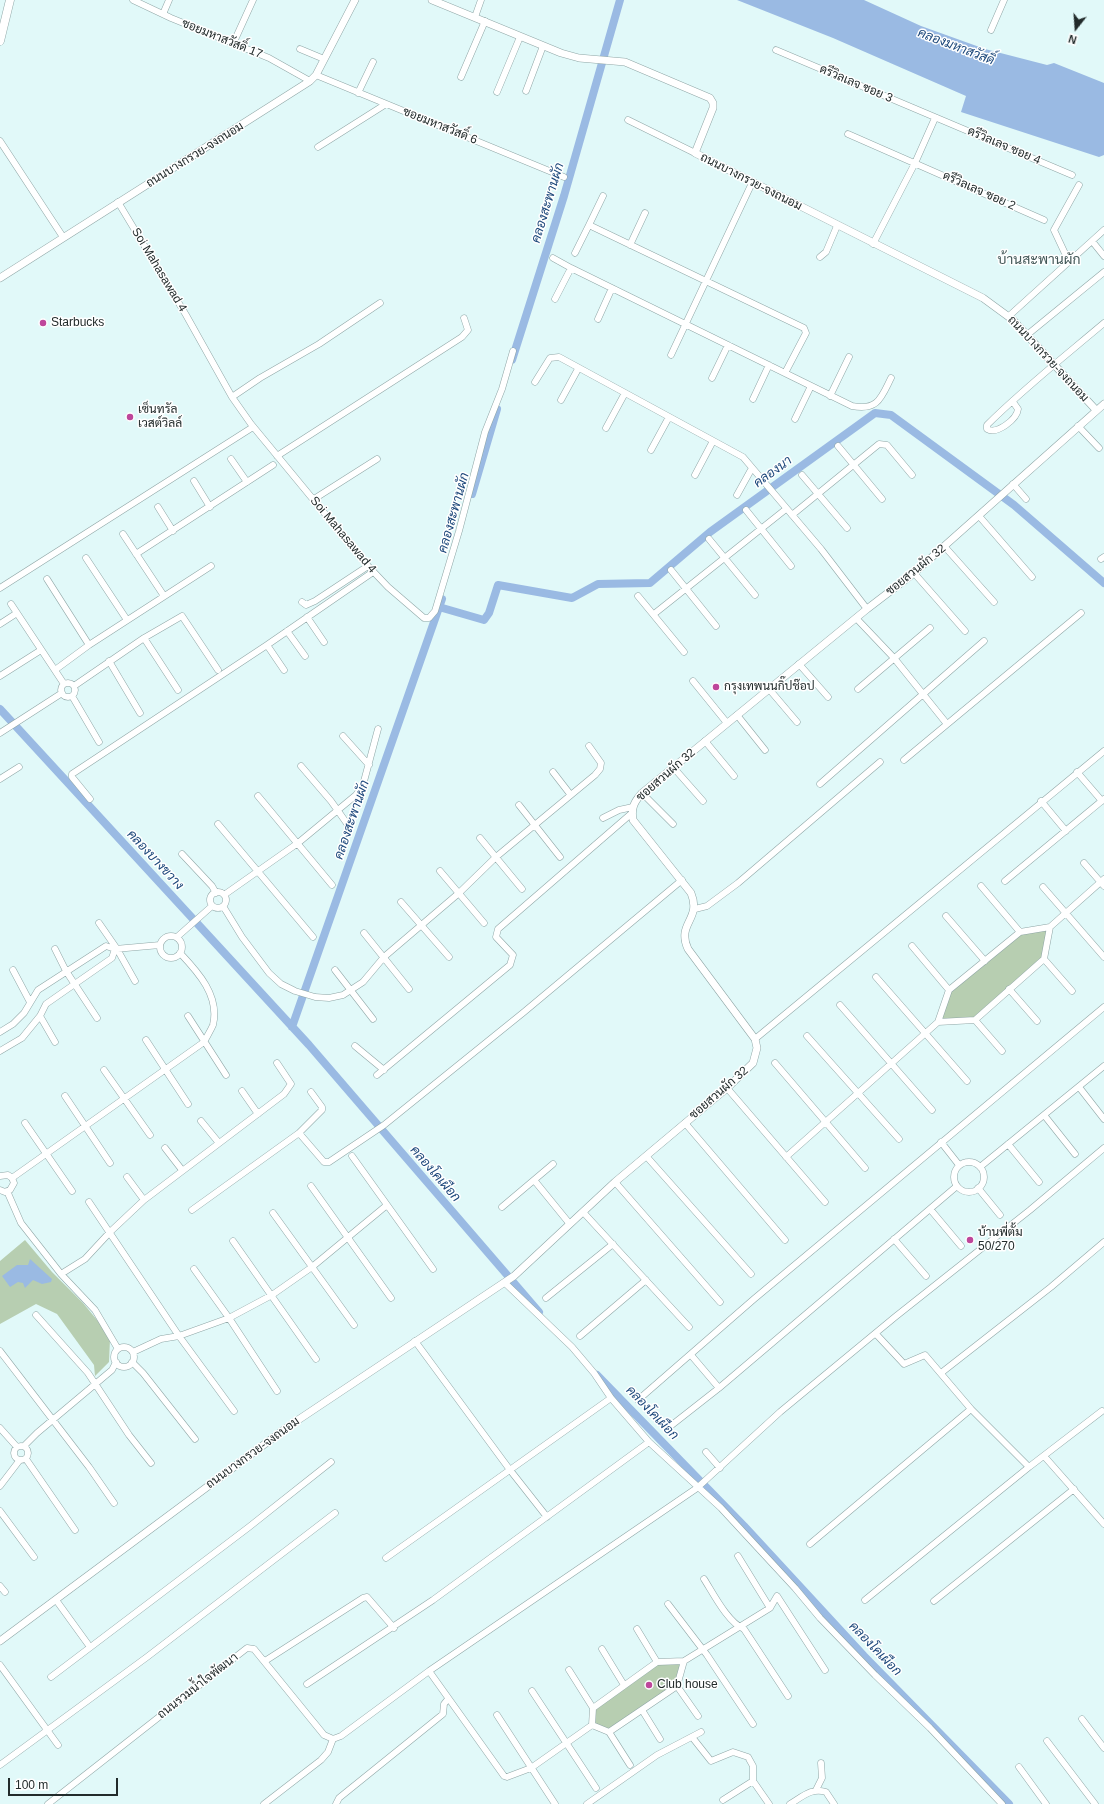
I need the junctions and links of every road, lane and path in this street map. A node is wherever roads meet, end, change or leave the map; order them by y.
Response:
1 (10, 0) edge
2 (133, 0) edge
3 (169, 0) edge
4 (253, 0) edge
5 (355, 0) edge
6 (432, 0) edge
7 (481, 0) edge
8 (1004, 0) edge
9 (163, 14) junction
10 (475, 17) junction
11 (485, 21) junction
12 (991, 30) dead end
13 (520, 37) junction
14 (0, 41) edge
15 (233, 44) junction
16 (543, 46) junction
17 (300, 49) dead end
18 (776, 50) dead end
19 (324, 59) junction
20 (373, 62) dead end
21 (316, 75) junction
22 (461, 77) dead end
23 (310, 81) junction
24 (526, 90) dead end
25 (497, 92) dead end
26 (358, 93) junction
27 (386, 104) junction
28 (935, 118) junction
29 (628, 120) dead end
30 (848, 134) dead end
31 (0, 141) edge
32 (318, 148) dead end
33 (695, 153) junction
34 (915, 163) junction
35 (1072, 175) dead end
36 (564, 177) dead end
37 (752, 183) junction
38 (1079, 185) dead end
39 (603, 196) dead end
40 (118, 202) junction
41 (645, 213) dead end
42 (1044, 220) dead end
43 (589, 225) junction
44 (837, 226) junction
45 (1104, 230) edge
46 (63, 237) junction
47 (1092, 241) junction
48 (873, 244) junction
49 (630, 245) junction
50 (575, 252) dead end
51 (1104, 256) edge
52 (820, 257) dead end
53 (553, 258) dead end
54 (1069, 262) junction
55 (571, 268) junction
56 (1104, 272) edge
57 (0, 278) edge
58 (706, 281) junction
59 (612, 288) junction
60 (555, 299) dead end
61 (380, 303) dead end
62 (1009, 316) junction
63 (464, 318) dead end
64 (598, 318) dead end
65 (1104, 323) edge
66 (685, 325) junction
67 (1027, 335) junction
68 (728, 345) junction
69 (513, 351) dead end
70 (671, 355) dead end
71 (849, 357) dead end
72 (1055, 364) junction
73 (769, 365) junction
74 (578, 369) junction
75 (785, 373) junction
76 (712, 378) dead end
77 (891, 378) dead end
78 (535, 382) dead end
79 (812, 386) junction
80 (625, 393) junction
81 (232, 396) junction
82 (830, 396) junction
83 (753, 399) dead end
84 (561, 400) dead end
85 (1013, 402) junction
86 (1104, 404) edge
87 (1096, 410) junction
88 (668, 417) junction
89 (795, 419) dead end
90 (1078, 426) junction
91 (253, 427) junction
92 (606, 428) dead end
93 (713, 441) junction
94 (838, 446) dead end
95 (1098, 448) dead end
96 (652, 450) dead end
97 (277, 456) junction
98 (231, 459) dead end
99 (377, 459) dead end
100 (273, 465) dead end
101 (854, 465) junction
102 (752, 468) junction
103 (695, 475) dead end
104 (802, 475) dead end
105 (912, 475) dead end
106 (194, 481) dead end
107 (247, 482) junction
108 (1013, 484) junction
109 (817, 493) junction
110 (737, 495) dead end
111 (314, 499) junction
112 (882, 499) dead end
113 (1026, 499) dead end
114 (158, 507) dead end
115 (210, 507) junction
116 (786, 509) junction
117 (746, 510) dead end
118 (792, 515) junction
119 (979, 516) junction
120 (847, 528) dead end
121 (761, 529) junction
122 (173, 531) junction
123 (123, 534) dead end
124 (709, 539) dead end
125 (945, 547) junction
126 (136, 554) junction
127 (86, 558) dead end
128 (724, 558) junction
129 (211, 566) dead end
130 (368, 566) junction
131 (791, 566) dead end
132 (671, 570) dead end
133 (373, 572) junction
134 (914, 573) junction
135 (1032, 577) dead end
136 (47, 579) dead end
137 (0, 588) edge
138 (686, 588) junction
139 (755, 595) dead end
140 (164, 596) junction
141 (638, 596) dead end
142 (302, 602) dead end
143 (994, 602) dead end
144 (11, 604) dead end
145 (867, 609) junction
146 (17, 613) junction
147 (1081, 613) dead end
148 (654, 614) junction
149 (307, 617) junction
150 (856, 618) junction
151 (127, 620) junction
152 (0, 624) edge
153 (716, 626) dead end
154 (930, 628) dead end
155 (287, 631) junction
156 (965, 631) dead end
157 (144, 638) junction
158 (984, 641) dead end
159 (324, 642) dead end
160 (89, 645) junction
161 (267, 645) junction
162 (41, 650) junction
163 (684, 652) dead end
164 (304, 656) dead end
165 (894, 658) junction
166 (109, 661) junction
167 (799, 664) junction
168 (55, 670) junction
169 (218, 670) dead end
170 (284, 670) dead end
171 (0, 676) edge
172 (693, 681) dead end
173 (64, 684) junction
174 (74, 686) junction
175 (770, 688) junction
176 (858, 689) dead end
177 (178, 690) dead end
178 (62, 693) junction
179 (924, 694) junction
180 (72, 696) junction
181 (828, 697) dead end
182 (140, 713) dead end
183 (737, 715) junction
184 (798, 722) dead end
185 (727, 723) junction
186 (948, 724) junction
187 (378, 729) dead end
188 (0, 733) edge
189 (343, 736) dead end
190 (705, 741) junction
191 (99, 742) dead end
192 (590, 746) dead end
193 (765, 750) dead end
194 (1104, 751) edge
195 (904, 760) dead end
196 (880, 762) dead end
197 (369, 765) junction
198 (300, 766) dead end
199 (19, 767) dead end
200 (673, 767) junction
201 (553, 772) dead end
202 (1077, 772) junction
203 (734, 776) dead end
204 (0, 779) edge
205 (820, 784) dead end
206 (642, 793) junction
207 (570, 794) junction
208 (258, 796) dead end
209 (90, 799) dead end
210 (1103, 800) edge
211 (703, 801) dead end
212 (1041, 801) junction
213 (518, 805) dead end
214 (336, 810) junction
215 (632, 810) junction
216 (603, 818) dead end
217 (218, 824) dead end
218 (534, 824) junction
219 (673, 824) dead end
220 (348, 825) dead end
221 (1066, 831) junction
222 (480, 838) dead end
223 (298, 843) junction
224 (182, 854) dead end
225 (496, 857) junction
226 (560, 857) dead end
227 (1084, 863) dead end
228 (440, 871) dead end
229 (260, 872) junction
230 (682, 880) junction
231 (1005, 881) dead end
232 (1103, 883) edge
233 (332, 885) dead end
234 (982, 886) dead end
235 (1043, 887) dead end
236 (522, 888) dead end
237 (216, 893) junction
238 (460, 893) junction
239 (224, 895) junction
240 (401, 902) dead end
241 (212, 906) junction
242 (223, 906) junction
243 (695, 909) junction
244 (1066, 913) junction
245 (946, 916) dead end
246 (99, 923) dead end
247 (484, 923) dead end
248 (421, 924) junction
249 (1050, 927) junction
250 (1020, 932) junction
251 (364, 933) dead end
252 (177, 937) junction
253 (313, 937) dead end
254 (160, 945) junction
255 (912, 946) dead end
256 (55, 949) dead end
257 (116, 949) junction
258 (180, 953) junction
259 (384, 957) junction
260 (449, 957) dead end
261 (1104, 957) edge
262 (1044, 959) junction
263 (985, 961) junction
264 (13, 970) dead end
265 (335, 970) dead end
266 (66, 971) junction
267 (876, 976) dead end
268 (136, 981) dead end
269 (74, 984) junction
270 (408, 989) dead end
271 (1010, 989) junction
272 (949, 990) junction
273 (1072, 991) dead end
274 (350, 992) junction
275 (30, 1002) junction
276 (840, 1005) dead end
277 (1104, 1007) edge
278 (40, 1016) junction
279 (188, 1016) dead end
280 (97, 1018) dead end
281 (373, 1019) dead end
282 (975, 1020) junction
283 (1037, 1021) dead end
284 (938, 1022) junction
285 (0, 1032) edge
286 (926, 1034) junction
287 (807, 1036) dead end
288 (755, 1039) junction
289 (146, 1040) dead end
290 (55, 1042) dead end
291 (204, 1042) junction
292 (355, 1046) dead end
293 (0, 1051) edge
294 (1002, 1051) dead end
295 (277, 1063) dead end
296 (775, 1063) dead end
297 (891, 1065) junction
298 (1104, 1066) edge
299 (164, 1069) junction
300 (104, 1070) dead end
301 (384, 1070) junction
302 (226, 1075) dead end
303 (377, 1075) dead end
304 (966, 1081) dead end
305 (1078, 1087) junction
306 (727, 1088) junction
307 (242, 1092) dead end
308 (311, 1092) dead end
309 (858, 1094) junction
310 (65, 1096) dead end
311 (125, 1098) junction
312 (188, 1104) dead end
313 (932, 1110) dead end
314 (258, 1114) junction
315 (1044, 1114) junction
316 (1104, 1119) edge
317 (202, 1122) dead end
318 (826, 1122) junction
319 (685, 1123) junction
320 (25, 1124) dead end
321 (84, 1126) junction
322 (299, 1133) junction
323 (150, 1135) dead end
324 (899, 1139) dead end
325 (941, 1142) junction
326 (219, 1143) junction
327 (1008, 1144) junction
328 (165, 1148) dead end
329 (1104, 1148) edge
330 (45, 1154) junction
331 (1075, 1154) dead end
332 (352, 1156) dead end
333 (647, 1157) junction
334 (786, 1157) junction
335 (110, 1163) dead end
336 (553, 1164) dead end
337 (959, 1165) junction
338 (980, 1167) junction
339 (865, 1168) dead end
340 (182, 1170) junction
341 (0, 1175) edge
342 (127, 1177) dead end
343 (12, 1178) junction
344 (534, 1180) junction
345 (616, 1182) junction
346 (1039, 1182) dead end
347 (311, 1186) dead end
348 (957, 1186) junction
349 (978, 1188) junction
350 (0, 1190) edge
351 (7, 1191) junction
352 (72, 1191) dead end
353 (144, 1200) junction
354 (89, 1202) dead end
355 (825, 1202) dead end
356 (387, 1205) junction
357 (502, 1207) dead end
358 (930, 1209) junction
359 (192, 1210) dead end
360 (273, 1212) dead end
361 (582, 1212) junction
362 (1000, 1215) dead end
363 (569, 1223) junction
364 (110, 1232) junction
365 (348, 1238) junction
366 (894, 1239) junction
367 (786, 1240) dead end
368 (233, 1241) dead end
369 (1104, 1242) edge
370 (613, 1244) junction
371 (961, 1246) dead end
372 (312, 1267) junction
373 (433, 1268) dead end
374 (194, 1269) dead end
375 (61, 1274) junction
376 (751, 1274) dead end
377 (514, 1276) joint
378 (926, 1276) dead end
379 (646, 1280) junction
380 (506, 1282) junction
381 (272, 1295) junction
382 (392, 1298) dead end
383 (546, 1298) dead end
384 (720, 1302) dead end
385 (36, 1315) dead end
386 (229, 1318) junction
387 (354, 1325) dead end
388 (689, 1327) dead end
389 (876, 1334) junction
390 (179, 1336) junction
391 (580, 1336) dead end
392 (415, 1341) junction
393 (118, 1349) junction
394 (0, 1351) edge
395 (133, 1352) junction
396 (691, 1355) junction
397 (316, 1359) dead end
398 (116, 1362) junction
399 (132, 1362) junction
400 (942, 1373) junction
401 (96, 1384) junction
402 (719, 1388) junction
403 (277, 1391) dead end
404 (611, 1398) junction
405 (638, 1400) dead end
406 (971, 1408) junction
407 (234, 1411) dead end
408 (1102, 1411) dead end
409 (53, 1420) junction
410 (0, 1428) edge
411 (668, 1428) dead end
412 (195, 1440) dead end
413 (649, 1442) junction
414 (24, 1446) junction
415 (17, 1447) junction
416 (706, 1452) dead end
417 (1044, 1456) junction
418 (26, 1459) junction
419 (19, 1461) junction
420 (331, 1462) dead end
421 (151, 1463) dead end
422 (1029, 1467) junction
423 (720, 1468) junction
424 (510, 1470) junction
425 (0, 1486) edge
426 (698, 1487) junction
427 (1074, 1489) junction
428 (114, 1503) dead end
429 (0, 1511) edge
430 (335, 1513) dead end
431 (547, 1517) junction
432 (1104, 1524) edge
433 (75, 1530) dead end
434 (810, 1544) dead end
435 (738, 1556) dead end
436 (34, 1557) dead end
437 (386, 1558) dead end
438 (704, 1579) dead end
439 (0, 1586) edge
440 (5, 1592) dead end
441 (56, 1600) junction
442 (865, 1600) dead end
443 (934, 1601) dead end
444 (668, 1604) dead end
445 (770, 1608) junction
446 (739, 1627) junction
447 (394, 1628) junction
448 (637, 1629) dead end
449 (0, 1642) edge
450 (90, 1647) junction
451 (602, 1649) dead end
452 (702, 1650) junction
453 (265, 1661) junction
454 (684, 1661) junction
455 (657, 1662) junction
456 (0, 1664) edge
457 (569, 1670) dead end
458 (825, 1670) dead end
459 (428, 1671) junction
460 (50, 1677) dead end
461 (307, 1684) dead end
462 (624, 1685) junction
463 (677, 1686) junction
464 (532, 1691) dead end
465 (788, 1696) dead end
466 (448, 1699) junction
467 (593, 1708) junction
468 (642, 1710) junction
469 (497, 1715) dead end
470 (698, 1716) dead end
471 (1082, 1719) dead end
472 (753, 1724) dead end
473 (592, 1725) junction
474 (47, 1730) junction
475 (609, 1732) junction
476 (700, 1732) dead end
477 (692, 1737) junction
478 (333, 1739) junction
479 (660, 1739) dead end
480 (1047, 1741) dead end
481 (566, 1744) junction
482 (58, 1745) dead end
483 (1104, 1748) edge
484 (821, 1763) dead end
485 (0, 1765) edge
486 (630, 1765) dead end
487 (1019, 1767) dead end
488 (531, 1768) junction
489 (753, 1781) junction
490 (596, 1788) dead end
491 (816, 1790) junction
492 (723, 1800) dead end
493 (48, 1804) edge
494 (264, 1804) edge
495 (336, 1804) edge
496 (555, 1804) edge
497 (587, 1804) edge
498 (770, 1804) edge
499 (790, 1804) edge
500 (834, 1804) edge
501 (1002, 1804) edge
502 (1046, 1804) edge
503 (1096, 1804) edge

1 - 14 main road
2 - 9 street, ซอยมหาสวัสดิ์ 17
3 - 9 street
4 - 15 street
5 - 19 street, ถนนบางกรวย-จงถนอม
6 - 10 street, ถนนบางกรวย-จงถนอม
7 - 10 street
8 - 12 street
9 - 15 street, ซอยมหาสวัสดิ์ 17
10 - 11 street, ถนนบางกรวย-จงถนอม
11 - 13 street, ถนนบางกรวย-จงถนอม
11 - 22 street
13 - 16 street, ถนนบางกรวย-จงถนอม
13 - 25 street
15 - 23 street, ซอยมหาสวัสดิ์ 17
16 - 24 street
16 - 33 street, ถนนบางกรวย-จงถนอม
17 - 19 street
18 - 28 street, ดรีวิลเลจ ซอย 3
19 - 21 street, ถนนบางกรวย-จงถนอม
20 - 26 street
21 - 23 street, ถนนบางกรวย-จงถนอม
21 - 26 street, ซอยมหาสวัสดิ์ 6
23 - 40 street, ถนนบางกรวย-จงถนอม
26 - 27 street, ซอยมหาสวัสดิ์ 6
27 - 32 street
27 - 36 street, ซอยมหาสวัสดิ์ 6
28 - 34 street
28 - 35 street, ดรีวิลเลจ ซอย 4
29 - 33 street
30 - 34 street, ดรีวิลเลจ ซอย 2
31 - 46 street
33 - 37 street, ถนนบางกรวย-จงถนอม
34 - 42 street, ดรีวิลเลจ ซอย 2
34 - 48 street
37 - 44 street, ถนนบางกรวย-จงถนอม
37 - 58 street
38 - 54 street
39 - 43 street
40 - 46 street, ถนนบางกรวย-จงถนอม
40 - 81 street, Soi Mahasawad 4
41 - 49 street
43 - 49 street
43 - 50 street
44 - 48 street, ถนนบางกรวย-จงถนอม
44 - 52 street
45 - 47 street
46 - 57 street, ถนนบางกรวย-จงถนอม
47 - 51 street
47 - 54 street
48 - 62 street, ถนนบางกรวย-จงถนอม
49 - 58 street
53 - 55 street
54 - 62 street
55 - 59 street
55 - 60 street
56 - 67 street
58 - 66 street
58 - 75 street
59 - 64 street
59 - 66 street
61 - 81 street
62 - 67 street, ถนนบางกรวย-จงถนอม
63 - 97 street
65 - 72 street
66 - 68 street
66 - 70 street
67 - 72 street, ถนนบางกรวย-จงถนอม
68 - 73 street
68 - 76 street
69 - 133 street, Soi Mahasawad 4
71 - 82 street
72 - 85 street
72 - 87 street, ถนนบางกรวย-จงถนอม
73 - 75 street
73 - 83 street
74 - 78 street
74 - 80 street
74 - 84 street
75 - 79 street
77 - 82 street
79 - 82 street
79 - 89 street
80 - 88 street
80 - 92 street
81 - 91 street, Soi Mahasawad 4
85 - 85 street
86 - 87 street, ซอยสวนผัก 32
87 - 90 street, ซอยสวนผัก 32
88 - 93 street
88 - 96 street
90 - 95 street
90 - 108 street, ซอยสวนผัก 32
91 - 97 street, Soi Mahasawad 4
91 - 137 street
93 - 102 street
93 - 103 street
94 - 101 street
97 - 111 street, Soi Mahasawad 4
98 - 107 street
99 - 111 street
100 - 107 street
101 - 105 street
101 - 109 street
101 - 112 street
102 - 110 street
102 - 116 street
104 - 109 street
106 - 115 street
107 - 115 street
108 - 113 street
108 - 119 street, ซอยสวนผัก 32
109 - 118 street
109 - 120 street
111 - 130 street, Soi Mahasawad 4
114 - 122 street
115 - 122 street
116 - 118 street
116 - 121 street
117 - 121 street
118 - 145 street
119 - 125 street, ซอยสวนผัก 32
119 - 135 street
121 - 128 street
121 - 131 street
122 - 126 street
123 - 126 street
124 - 128 street
125 - 134 street, ซอยสวนผัก 32
125 - 143 street
126 - 140 street
127 - 151 street
128 - 138 street
128 - 139 street
129 - 140 street
130 - 133 street, Soi Mahasawad 4
130 - 142 street
132 - 138 street
133 - 149 street
134 - 145 street, ซอยสวนผัก 32
134 - 156 street
136 - 160 street
138 - 148 street
138 - 153 street
140 - 151 street
141 - 148 street
144 - 146 street
145 - 150 street, ซอยสวนผัก 32
146 - 152 street
146 - 162 street
147 - 186 street
148 - 163 street
149 - 155 street
149 - 159 street
150 - 165 street
150 - 167 street, ซอยสวนผัก 32
151 - 160 street
154 - 165 street
155 - 161 street
155 - 164 street
157 - 166 street
157 - 169 street
157 - 177 street
158 - 179 street
160 - 168 street
161 - 170 street
161 - 209 street
162 - 168 street
162 - 171 street
165 - 176 street
165 - 179 street
166 - 174 street
166 - 182 street
167 - 175 street, ซอยสวนผัก 32
167 - 181 street
168 - 173 street
172 - 185 street
173 - 174 street
173 - 178 street
174 - 180 street
175 - 183 street, ซอยสวนผัก 32
175 - 184 street
178 - 180 street
178 - 188 street
179 - 186 street
179 - 205 street
180 - 191 street
183 - 185 street, ซอยสวนผัก 32
183 - 193 street
185 - 190 street, ซอยสวนผัก 32
186 - 195 street
187 - 197 street
189 - 197 street
190 - 200 street, ซอยสวนผัก 32
190 - 203 street
192 - 207 street
194 - 202 street
196 - 243 street
197 - 214 street
198 - 214 street
199 - 204 street
200 - 206 street, ซอยสวนผัก 32
200 - 211 street
201 - 207 street
202 - 210 street
202 - 212 street
206 - 215 street, ซอยสวนผัก 32
206 - 219 street
207 - 218 street
208 - 223 street
210 - 221 street
212 - 221 street
212 - 288 street
213 - 218 street
214 - 220 street
214 - 223 street
215 - 216 street
215 - 230 street, ซอยสวนผัก 32
215 - 301 street
217 - 229 street
218 - 225 street
218 - 226 street
221 - 231 street
222 - 225 street
223 - 229 street
223 - 233 street
224 - 237 street
225 - 236 street
225 - 238 street
227 - 232 street
228 - 238 street
229 - 239 street
229 - 253 street
230 - 243 street, ซอยสวนผัก 32
230 - 322 street
232 - 244 street
234 - 250 street
235 - 244 street
237 - 239 street
237 - 241 street
238 - 247 street
238 - 248 street
239 - 242 street
240 - 248 street
241 - 242 street
241 - 252 street
242 - 274 street
243 - 288 street
244 - 249 street
244 - 261 street
245 - 263 street
246 - 257 street
248 - 259 street
248 - 260 street
249 - 250 street
249 - 262 street
250 - 263 street
251 - 259 street
252 - 254 street
252 - 258 street
254 - 257 street
254 - 258 street
255 - 272 street
256 - 266 street
257 - 266 street
257 - 268 street
257 - 269 street
258 - 291 street
259 - 270 street
259 - 274 street
262 - 271 street
262 - 273 street
263 - 272 street
264 - 275 street
265 - 274 street
266 - 269 street
266 - 275 street
267 - 286 street
269 - 278 street
269 - 280 street
271 - 282 street
271 - 283 street
272 - 284 street
274 - 281 street
275 - 285 street
276 - 297 street
277 - 325 street
278 - 290 street
278 - 293 street
279 - 291 street
282 - 284 street
282 - 294 street
284 - 286 street
286 - 297 street
286 - 304 street
287 - 309 street
288 - 306 street, ซอยสวนผัก 32
289 - 299 street
291 - 299 street
291 - 302 street
292 - 301 street
295 - 314 street
296 - 318 street
297 - 309 street
297 - 313 street
298 - 305 street
299 - 311 street
299 - 312 street
300 - 311 street
301 - 303 street
305 - 315 street
305 - 316 street
306 - 319 street, ซอยสวนผัก 32
306 - 334 street
307 - 314 street
308 - 322 street
309 - 318 street
309 - 324 street
310 - 321 street
311 - 321 street
311 - 323 street
314 - 326 street
315 - 327 street
315 - 331 street
317 - 326 street
318 - 334 street
318 - 339 street
319 - 333 street, ซอยสวนผัก 32
319 - 367 street
320 - 330 street
321 - 330 street
321 - 335 street
322 - 359 street
325 - 337 street
325 - 396 street
326 - 340 street
327 - 338 street
327 - 346 street
328 - 340 street
329 - 389 street
330 - 343 street
330 - 352 street
332 - 356 street
333 - 345 street, ซอยสวนผัก 32
333 - 376 street
334 - 355 street
336 - 344 street
337 - 338 street
337 - 348 street
338 - 349 street
340 - 353 street
341 - 343 street
342 - 353 street
343 - 351 street
344 - 357 street
344 - 363 street
345 - 361 street, ซอยสวนผัก 32
345 - 384 street
347 - 365 street
348 - 349 street
348 - 358 street
349 - 362 street
350 - 351 street
351 - 375 street
353 - 364 street
354 - 364 street
356 - 365 street
356 - 373 street
358 - 366 street
358 - 371 street
360 - 372 street
361 - 363 street, ซอยสวนผัก 32
361 - 370 street
363 - 377 street, ซอยสวนผัก 32
364 - 375 street
364 - 390 street
365 - 372 street
365 - 382 street
366 - 378 street
366 - 402 street
368 - 381 street
369 - 400 street
370 - 379 street
370 - 383 street
372 - 381 street
372 - 387 street
374 - 386 street
375 - 393 street
377 - 380 street, ถนนบางกรวย-จงถนอม
379 - 388 street
379 - 391 street
380 - 392 street, ถนนบางกรวย-จงถนอม
380 - 404 street
381 - 386 street
381 - 397 street
385 - 401 street
386 - 390 street
386 - 403 street
389 - 400 street
389 - 423 street
390 - 395 street
390 - 407 street
392 - 424 street
392 - 441 street, ถนนบางกรวย-จงถนอม
393 - 395 street
393 - 398 street
394 - 409 street
395 - 399 street
396 - 402 street
396 - 405 street
398 - 399 street
398 - 401 street
399 - 412 street
400 - 406 street
401 - 409 street
401 - 421 street
402 - 411 street
404 - 413 street
404 - 424 street
406 - 422 street
406 - 434 street
408 - 417 street
409 - 414 street
409 - 428 street
410 - 415 street
413 - 426 street
413 - 431 street
414 - 415 street
414 - 418 street
415 - 419 street
416 - 423 street
417 - 422 street
417 - 427 street
418 - 419 street
418 - 433 street
419 - 425 street
420 - 450 street
422 - 442 street
423 - 426 street
424 - 431 street
424 - 437 street
426 - 459 street
426 - 501 street
427 - 432 street
427 - 443 street
429 - 436 street
430 - 474 street
431 - 447 street
435 - 445 street
438 - 446 street
439 - 440 street
441 - 449 street, ถนนบางกรวย-จงถนอม
441 - 450 street
444 - 452 street
445 - 446 street
445 - 458 street
446 - 452 street
446 - 465 street
447 - 453 street
447 - 461 street
448 - 455 street
450 - 460 street
451 - 462 street
452 - 454 street
452 - 472 street
453 - 478 street, ถนนรวมน้ำใจพัฒนา
453 - 493 street, ถนนรวมน้ำใจพัฒนา
454 - 455 street
454 - 463 street
455 - 462 street
456 - 474 street
457 - 467 street
459 - 466 street
459 - 478 street
462 - 467 street
463 - 468 street
463 - 470 street
464 - 481 street
466 - 488 street
466 - 495 street
467 - 473 street
468 - 475 street
468 - 479 street
469 - 488 street
471 - 483 street
473 - 475 street
473 - 481 street
474 - 482 street
474 - 485 street
475 - 486 street
476 - 477 street
477 - 489 street
477 - 497 street
478 - 494 street
480 - 503 street
481 - 488 street
481 - 490 street
484 - 491 street
487 - 502 street
488 - 496 street
489 - 492 street
489 - 498 street
491 - 499 street
491 - 500 street

